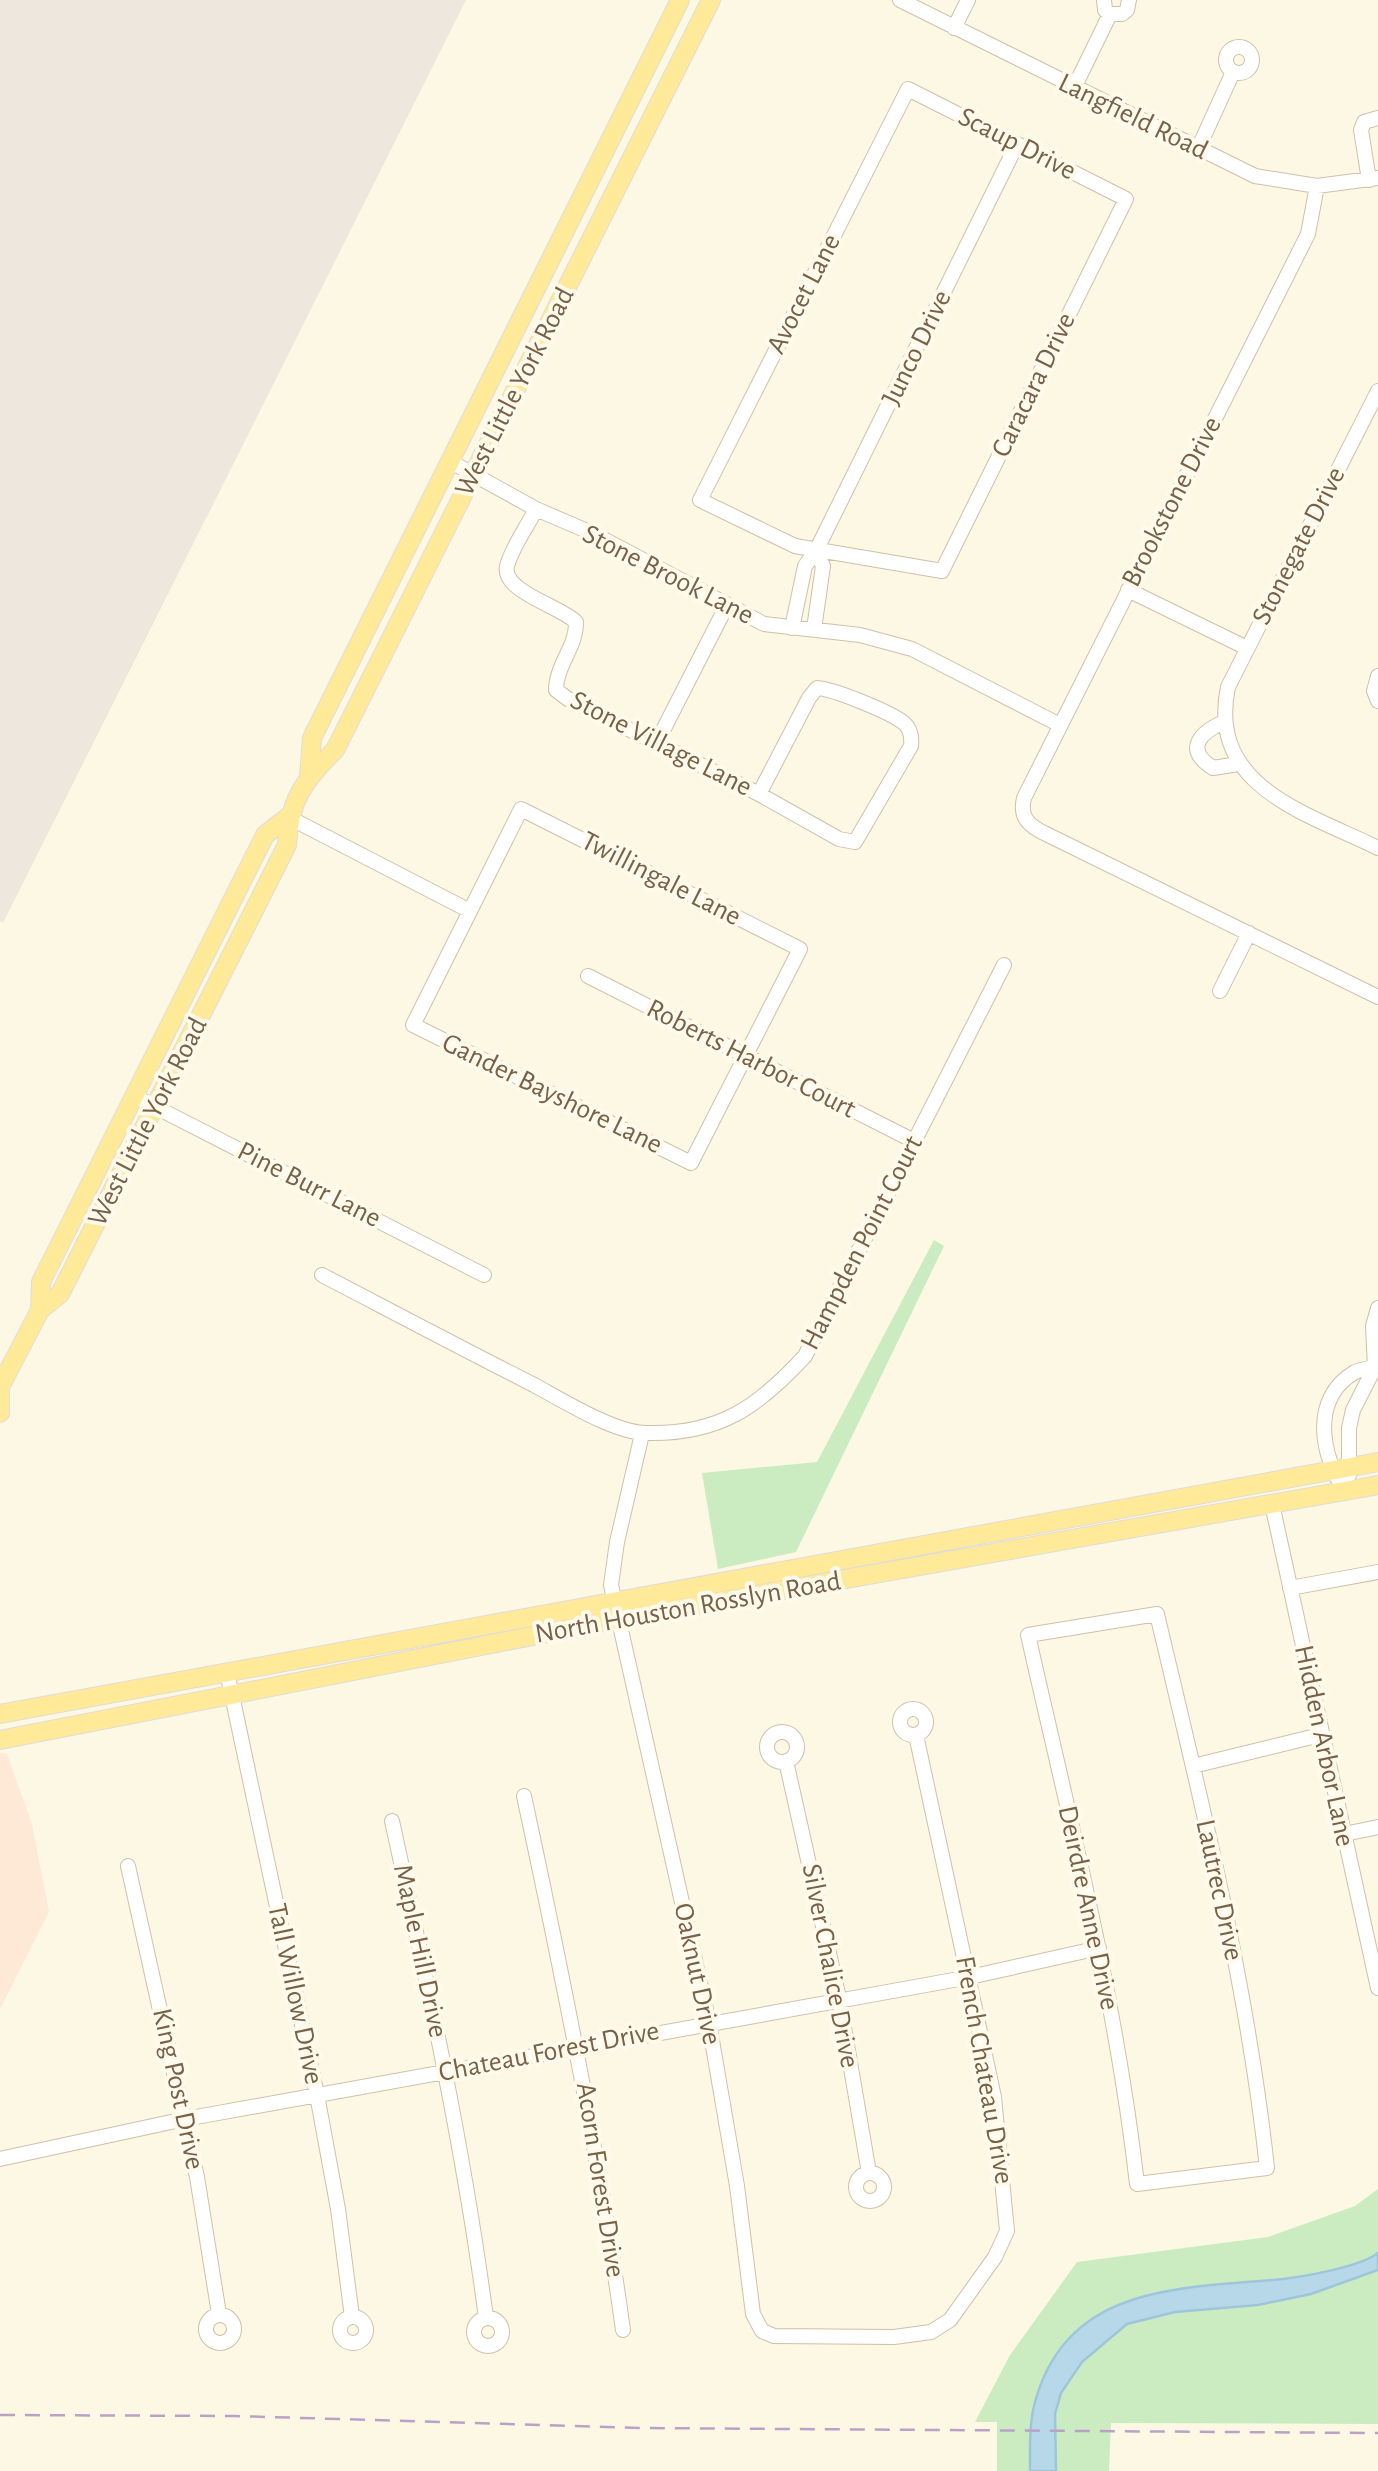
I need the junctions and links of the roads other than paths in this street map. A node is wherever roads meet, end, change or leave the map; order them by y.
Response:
1 (680, 0) edge
2 (710, 0) edge
3 (900, 0) edge
4 (968, 0) edge
5 (1129, 0) edge
6 (1107, 7) edge
7 (954, 28) junction
8 (1233, 72) dead end
9 (1074, 88) junction
10 (908, 89) joint
11 (633, 94) junction
12 (658, 105) junction
13 (1378, 118) edge
14 (1017, 144) junction
15 (1198, 149) junction
16 (1374, 179) edge
17 (1317, 186) junction
18 (1126, 200) joint
19 (547, 268) junction
20 (571, 279) junction
21 (1378, 391) edge
22 (451, 462) junction
23 (474, 474) junction
24 (536, 509) junction
25 (816, 551) junction
26 (1128, 590) junction
27 (727, 605) junction
28 (792, 628) junction
29 (814, 629) junction
30 (1247, 648) junction
31 (1378, 676) edge
32 (1378, 701) edge
33 (1224, 722) junction
34 (1060, 725) junction
35 (656, 744) junction
36 (1238, 764) junction
37 (309, 776) junction
38 (759, 794) junction
39 (288, 816) junction
40 (1378, 848) edge
41 (468, 910) junction
42 (216, 931) junction
43 (1249, 933) junction
44 (239, 941) junction
45 (1004, 964) dead end
46 (588, 976) dead end
47 (1220, 991) dead end
48 (1378, 997) edge
49 (747, 1057) junction
50 (134, 1096) junction
51 (155, 1107) junction
52 (914, 1142) junction
53 (322, 1275) dead end
54 (484, 1275) dead end
55 (1378, 1308) edge
56 (40, 1310) junction
57 (1377, 1366) edge
58 (0, 1387) edge
59 (0, 1413) edge
60 (642, 1434) junction
61 (1378, 1462) edge
62 (1341, 1469) junction
63 (1378, 1485) edge
64 (1345, 1491) junction
65 (1172, 1500) junction
66 (1272, 1504) junction
67 (1175, 1522) junction
68 (1030, 1526) junction
69 (960, 1538) junction
70 (1027, 1548) junction
71 (962, 1560) junction
72 (1378, 1572) edge
73 (805, 1578) junction
74 (1290, 1588) junction
75 (617, 1611) junction
76 (1028, 1635) joint
77 (406, 1651) junction
78 (227, 1672) junction
79 (231, 1696) junction
80 (0, 1714) edge
81 (1, 1735) edge
82 (916, 1735) dead end
83 (1320, 1736) junction
84 (786, 1762) dead end
85 (1192, 1766) junction
86 (524, 1796) dead end
87 (392, 1821) dead end
88 (1378, 1827) edge
89 (1344, 1834) junction
90 (128, 1866) dead end
91 (1099, 1948) junction
92 (970, 1977) junction
93 (1378, 1983) edge
94 (839, 1998) junction
95 (709, 2023) junction
96 (578, 2046) junction
97 (447, 2072) junction
98 (316, 2095) junction
99 (185, 2118) junction
100 (0, 2159) edge
101 (868, 2172) dead end
102 (1137, 2184) joint
103 (219, 2314) dead end
104 (352, 2317) dead end
105 (486, 2318) dead end
106 (624, 2330) dead end
107 (762, 2331) joint

1 - 11 main road, West Little York Road
2 - 12 main road, West Little York Road
3 - 7 street, Langfield Road
4 - 7 street
5 - 6 street
6 - 9 street
7 - 9 street, Langfield Road
8 - 15 street
9 - 15 street, Langfield Road
10 - 14 street, Scaup Drive
10 - 25 street, Avocet Lane
11 - 12 main road
11 - 19 main road, West Little York Road
12 - 20 main road, West Little York Road
13 - 16 street
14 - 18 street, Scaup Drive
14 - 25 street, Junco Drive
15 - 17 street, Langfield Road
16 - 17 street, Langfield Road
17 - 26 street, Brookstone Drive
18 - 25 street, Caracara Drive
19 - 20 main road
19 - 22 main road, West Little York Road
20 - 23 main road, West Little York Road
21 - 30 street, Stonegate Drive
22 - 23 street, Stone Brook Lane
22 - 37 main road, West Little York Road
23 - 24 street, Stone Brook Lane
23 - 37 main road, West Little York Road
24 - 27 street, Stone Brook Lane
24 - 35 street, Stone Village Lane
25 - 28 street, Junco Drive
25 - 29 street, Junco Drive
26 - 30 street
26 - 34 street, Brookstone Drive
27 - 28 street, Stone Brook Lane
27 - 35 street
28 - 29 street, Stone Brook Lane
29 - 34 street, Stone Brook Lane
30 - 33 street, Stonegate Drive
31 - 32 street
33 - 36 street
33 - 36 street
34 - 43 street, Brookstone Drive
35 - 38 street, Stone Village Lane
36 - 40 street
37 - 39 main road, West Little York Road
38 - 38 street, Stone Village Lane
39 - 41 street
39 - 42 main road, West Little York Road
39 - 44 main road, West Little York Road
41 - 49 street, Twillingale Lane
41 - 49 street, Gander Bayshore Lane
42 - 44 main road
42 - 50 main road, West Little York Road
43 - 47 street
43 - 48 street
44 - 51 main road, West Little York Road
45 - 52 street, Hampden Point Court
46 - 49 street, Roberts Harbor Court
49 - 52 street, Roberts Harbor Court
50 - 51 street, Pine Burr Lane
50 - 56 main road, West Little York Road
51 - 54 street, Pine Burr Lane
51 - 56 main road, West Little York Road
52 - 60 street, Hampden Point Court
53 - 60 street, Hampden Point Court
55 - 57 street
56 - 58 main road, West Little York Road
57 - 62 street
57 - 62 street
58 - 59 main road, West Little York Road
60 - 75 street, Oaknut Drive
61 - 62 main road, North Houston Rosslyn Road
62 - 64 street
62 - 65 main road, North Houston Rosslyn Road
63 - 64 main road, North Houston Rosslyn Road
64 - 66 main road, North Houston Rosslyn Road
65 - 67 main road
65 - 68 main road, North Houston Rosslyn Road
66 - 67 main road, North Houston Rosslyn Road
66 - 74 street, Hidden Arbor Lane
67 - 70 main road, North Houston Rosslyn Road
68 - 69 main road, North Houston Rosslyn Road
68 - 70 main road
69 - 71 main road
69 - 73 main road, North Houston Rosslyn Road
70 - 71 main road, North Houston Rosslyn Road
71 - 73 main road, North Houston Rosslyn Road
72 - 74 street
73 - 75 main road, North Houston Rosslyn Road
74 - 83 street, Hidden Arbor Lane
75 - 77 main road, North Houston Rosslyn Road
75 - 95 street, Oaknut Drive
76 - 85 street, Lautrec Drive
76 - 91 street, Deirdre Anne Drive
77 - 78 main road, North Houston Rosslyn Road
77 - 79 main road, North Houston Rosslyn Road
78 - 79 street, Tall Willow Drive
78 - 80 main road, North Houston Rosslyn Road
79 - 81 main road, North Houston Rosslyn Road
79 - 98 street, Tall Willow Drive
82 - 92 street, French Chateau Drive
83 - 85 street
83 - 89 street, Hidden Arbor Lane
84 - 94 street, Silver Chalice Drive
85 - 102 street, Lautrec Drive
86 - 96 street, Acorn Forest Drive
87 - 97 street, Maple Hill Drive
88 - 89 street
89 - 93 street, Hidden Arbor Lane
90 - 99 street, King Post Drive
91 - 92 street, Chateau Forest Drive
91 - 102 street, Deirdre Anne Drive
92 - 94 street, Chateau Forest Drive
92 - 107 street, French Chateau Drive
94 - 95 street, Chateau Forest Drive
94 - 101 street, Silver Chalice Drive
95 - 96 street, Chateau Forest Drive
95 - 107 street, Oaknut Drive
96 - 97 street, Chateau Forest Drive
96 - 106 street, Acorn Forest Drive
97 - 98 street, Chateau Forest Drive
97 - 105 street, Maple Hill Drive
98 - 99 street, Chateau Forest Drive
98 - 104 street, Tall Willow Drive
99 - 100 street, Chateau Forest Drive
99 - 103 street, King Post Drive

